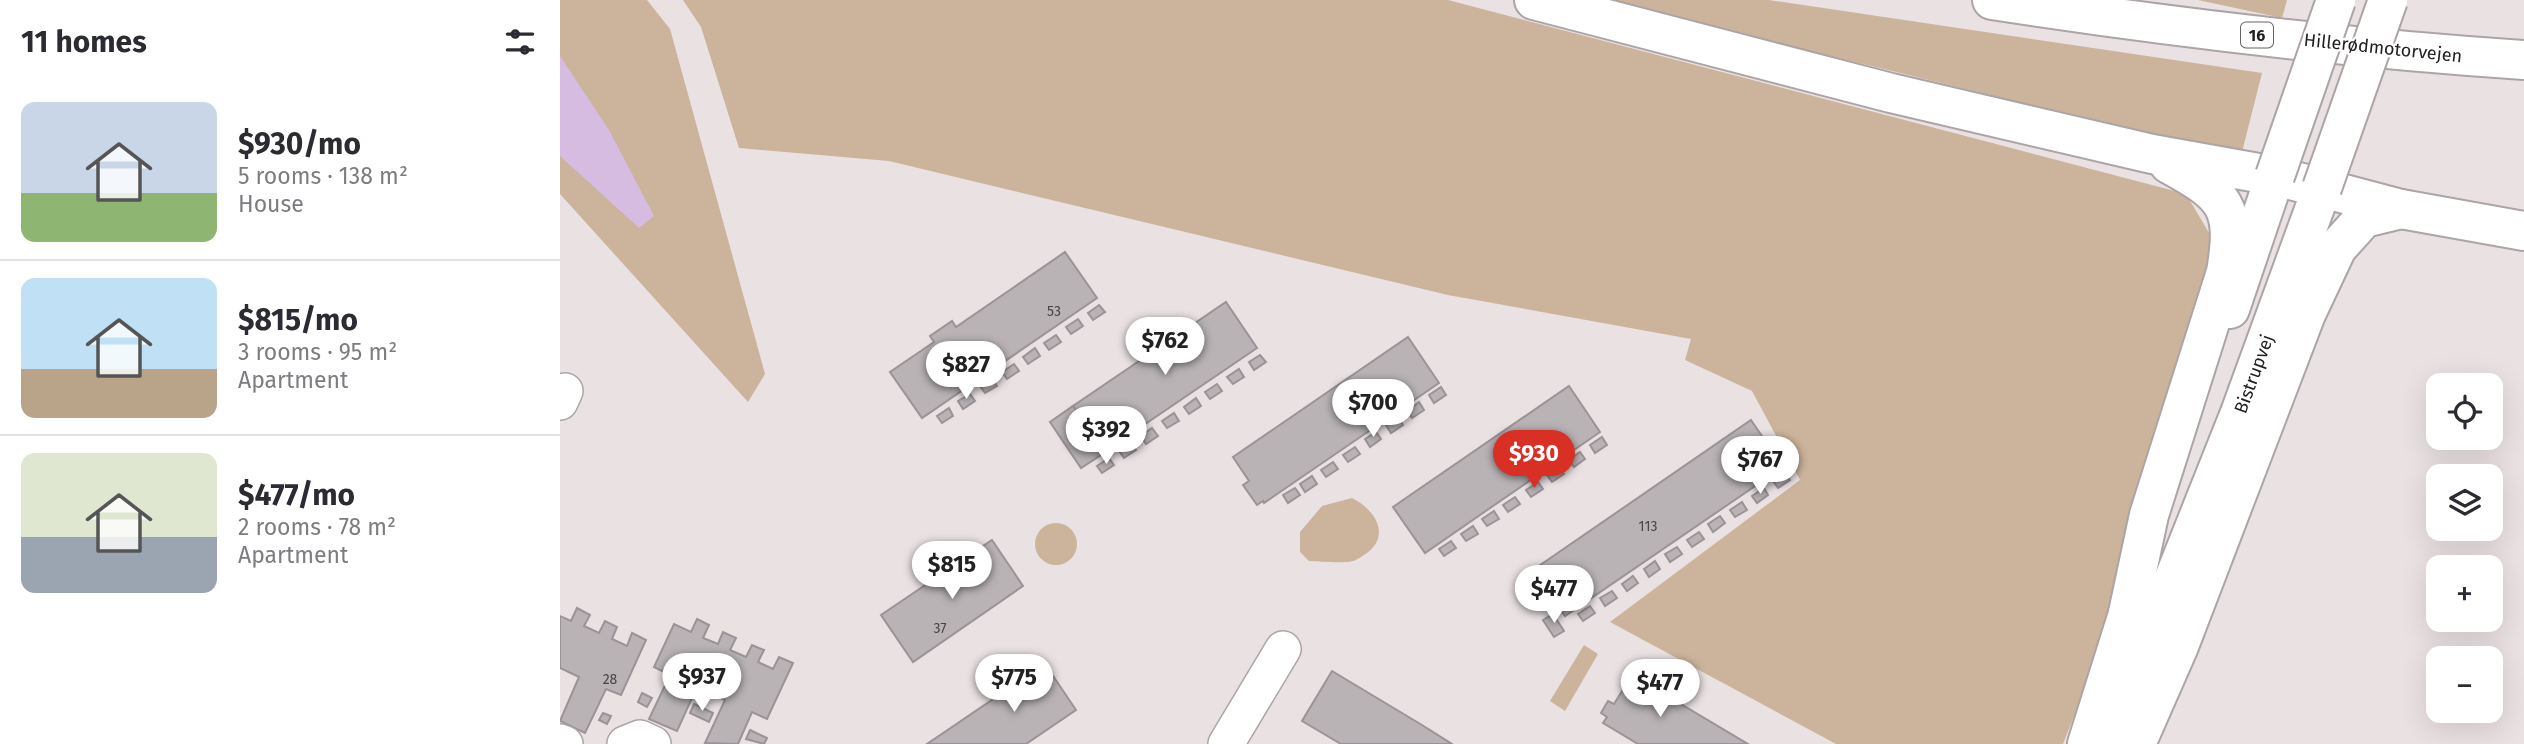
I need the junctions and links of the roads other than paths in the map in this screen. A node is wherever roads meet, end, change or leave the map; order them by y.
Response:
1 (1534, 0) edge
2 (1992, 0) edge
3 (2336, 0) edge
4 (2388, 0) edge
5 (2524, 60) edge
6 (2152, 154) junction
7 (2275, 176) junction
8 (2322, 188) junction
9 (2402, 209) junction
10 (2524, 231) edge
11 (2128, 613) junction
12 (1283, 649) dead end
13 (560, 742) edge
14 (565, 744) edge
15 (625, 744) edge
16 (653, 744) edge
17 (1226, 744) edge
18 (2088, 744) edge
19 (2108, 744) edge
20 (2136, 744) edge

1 - 6 main road
2 - 5 main road, Hillerødmotorvejen / 16
3 - 7 main road, bridge
4 - 8 main road, Bistrupvej, bridge
6 - 7 main road
6 - 11 main road
7 - 8 main road
7 - 11 main road
8 - 9 main road
8 - 19 main road, Bistrupvej
9 - 10 main road
9 - 20 main road
11 - 18 main road
12 - 17 street
13 - 14 street
15 - 16 street

